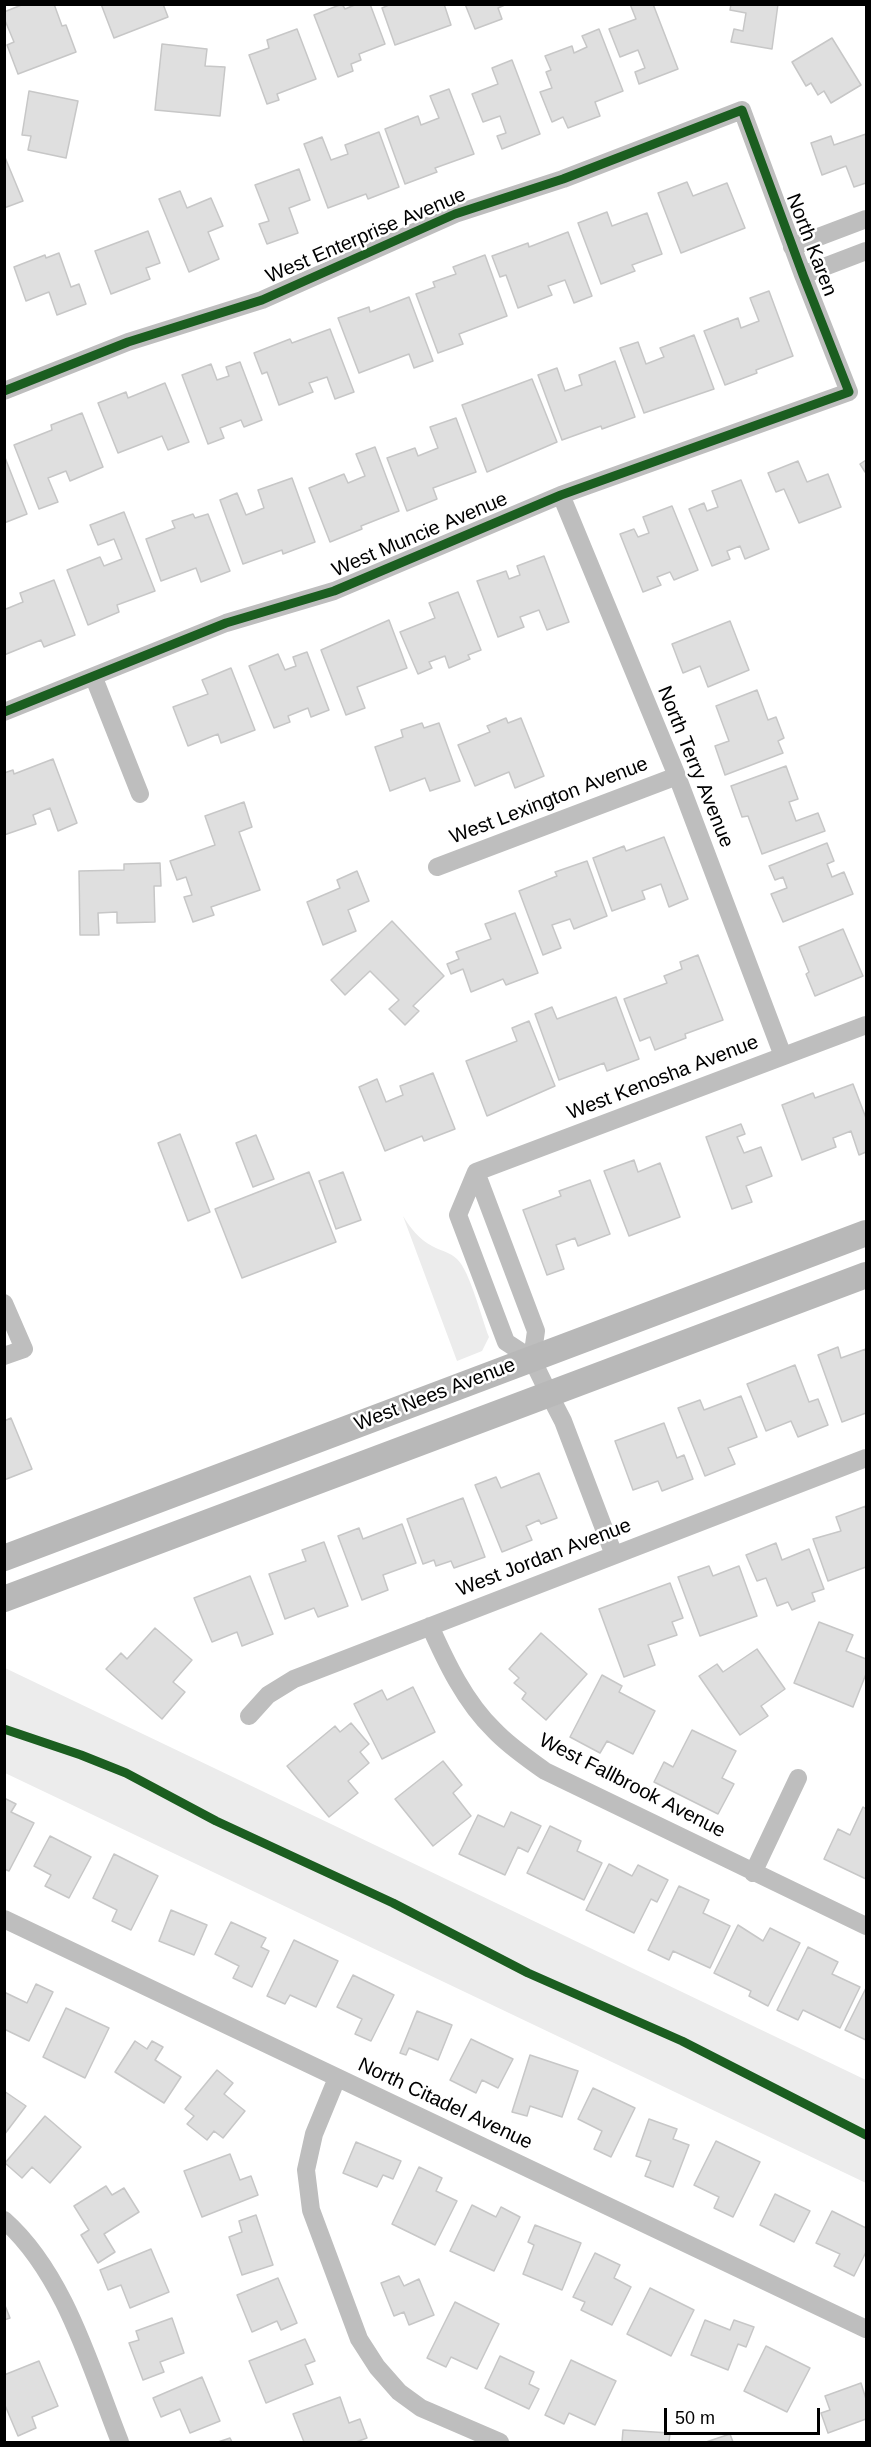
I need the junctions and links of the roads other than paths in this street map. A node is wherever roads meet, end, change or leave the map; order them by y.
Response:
1 (741, 110) joint
2 (867, 219) edge
3 (792, 247) junction
4 (867, 251) edge
5 (802, 275) junction
6 (4, 391) edge
7 (849, 392) joint
8 (561, 495) junction
9 (94, 678) junction
10 (4, 712) edge
11 (677, 776) junction
12 (140, 794) dead end
13 (437, 867) dead end
14 (867, 1025) edge
15 (783, 1056) junction
16 (476, 1172) junction
17 (867, 1233) edge
18 (867, 1275) edge
19 (4, 1303) edge
20 (4, 1356) edge
21 (532, 1359) junction
22 (549, 1394) junction
23 (867, 1458) edge
24 (614, 1555) junction
25 (4, 1558) edge
26 (4, 1599) edge
27 (430, 1626) junction
28 (249, 1716) dead end
29 (798, 1778) dead end
30 (753, 1873) junction
31 (4, 1919) edge
32 (867, 1926) edge
33 (337, 2078) junction
34 (4, 2220) edge
35 (867, 2329) edge
36 (120, 2442) edge
37 (500, 2442) edge

1 - 3 street, North Karen
1 - 6 street, West Enterprise Avenue
2 - 3 street
3 - 5 street, North Karen
4 - 5 street
5 - 7 street, North Karen
7 - 8 street, West Muncie Avenue
8 - 9 street, West Muncie Avenue
8 - 11 street, North Terry Avenue
9 - 10 street, West Muncie Avenue
9 - 12 street
11 - 13 street, West Lexington Avenue
11 - 15 street, North Terry Avenue
14 - 15 street, West Kenosha Avenue
15 - 16 street, West Kenosha Avenue
16 - 21 street
16 - 21 street
17 - 21 main road, West Nees Avenue
18 - 22 main road, West Nees Avenue
19 - 20 street
21 - 22 street
21 - 25 main road, West Nees Avenue
22 - 24 street
22 - 26 main road, West Nees Avenue
23 - 24 street, West Jordan Avenue
24 - 27 street, West Jordan Avenue
27 - 28 street, West Jordan Avenue
27 - 30 street, West Fallbrook Avenue
29 - 30 street
30 - 32 street, West Fallbrook Avenue
31 - 33 street, North Citadel Avenue
33 - 35 street, North Citadel Avenue
33 - 37 street
34 - 36 street

